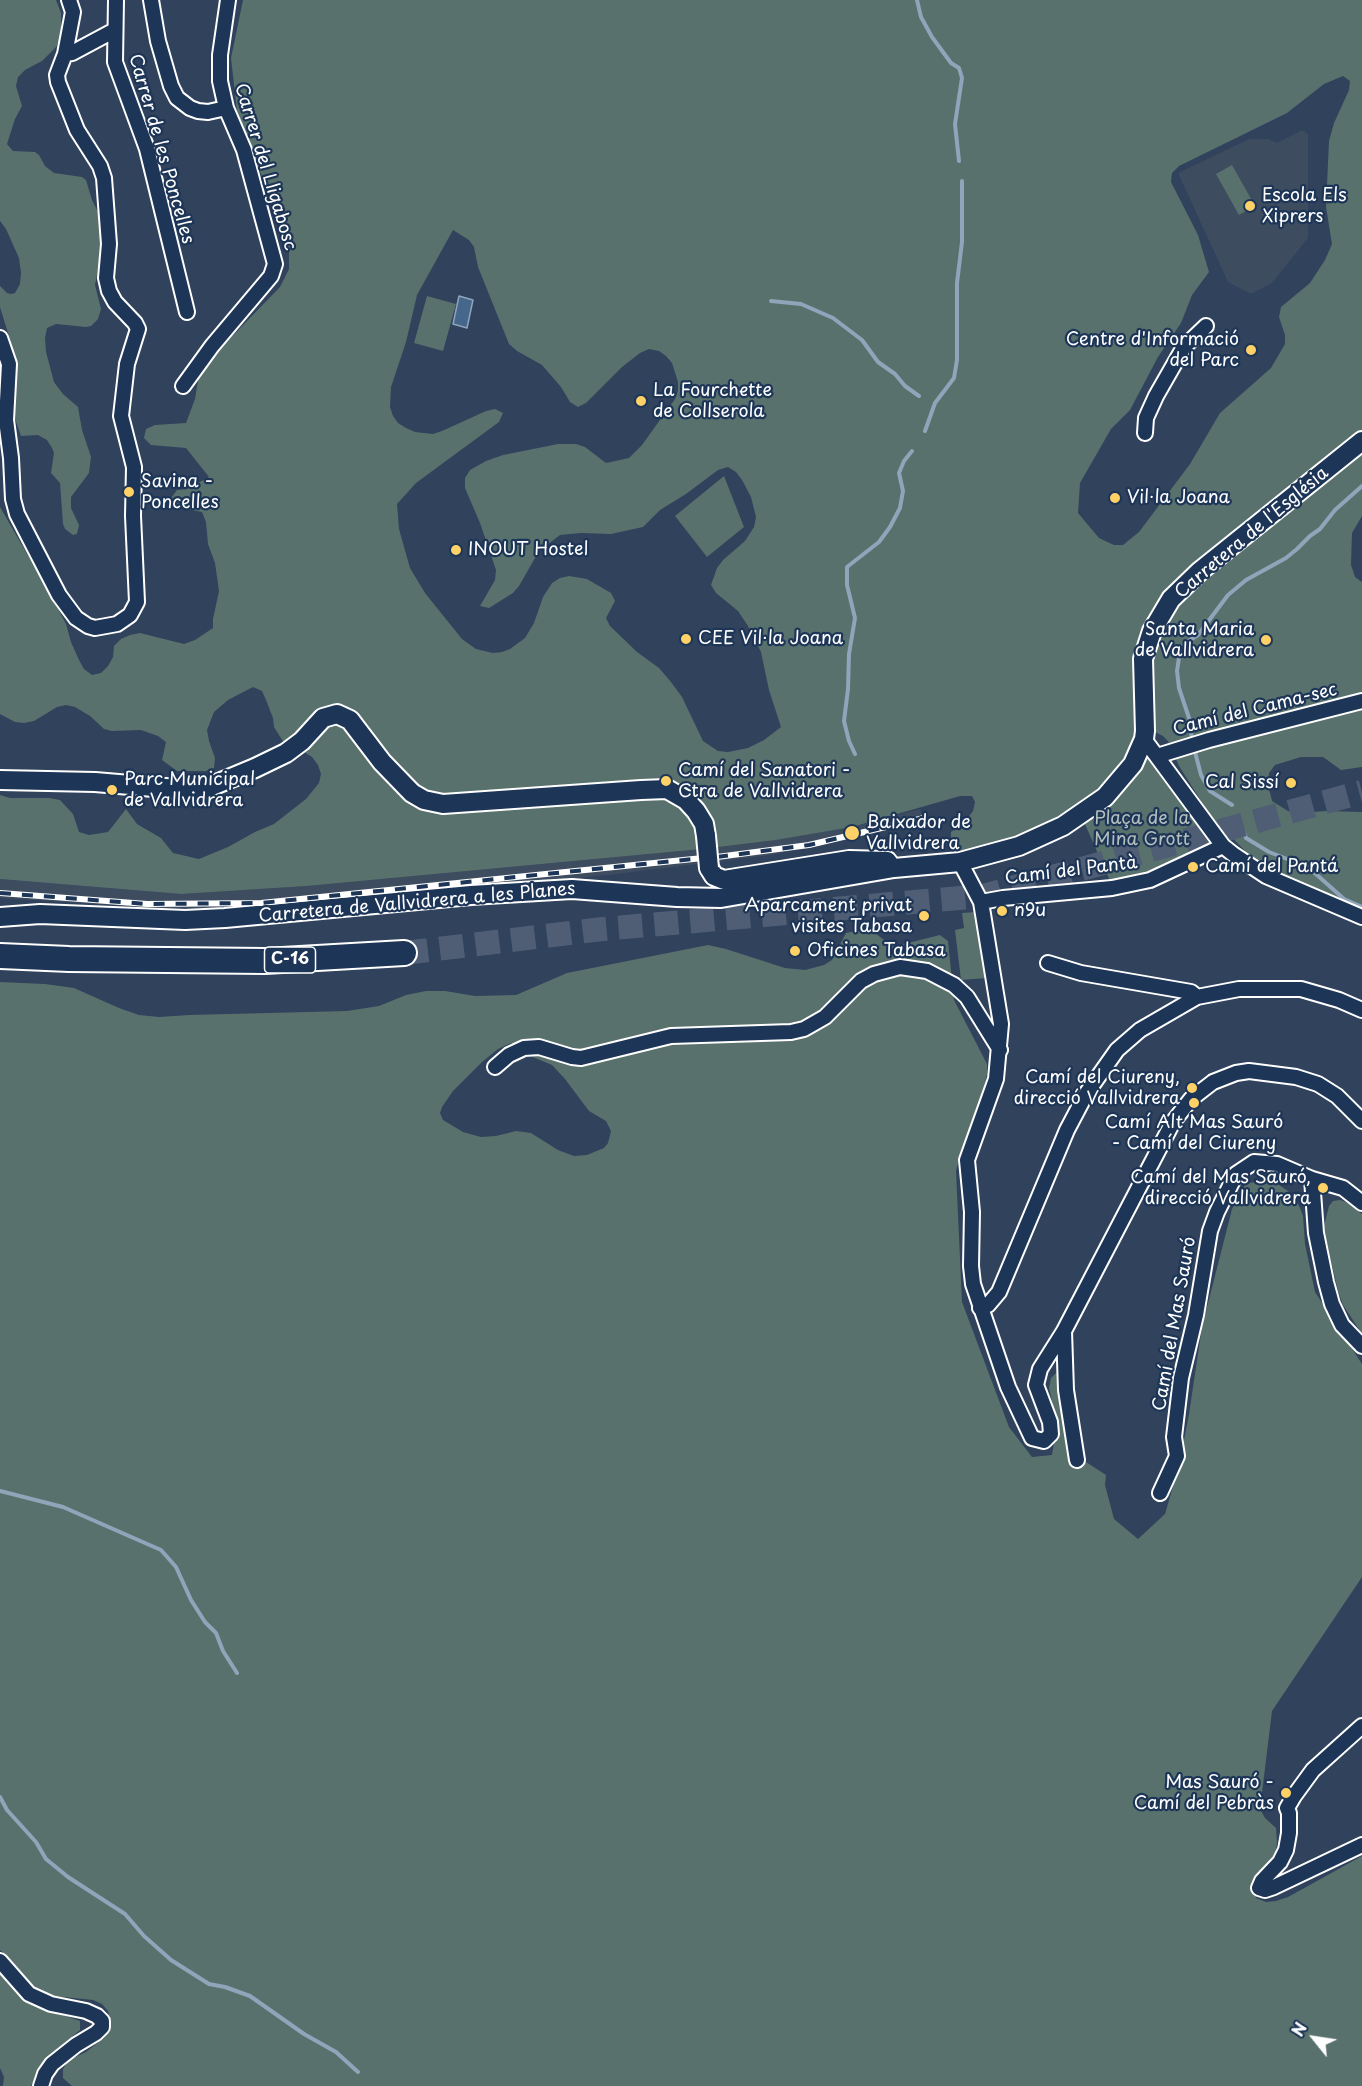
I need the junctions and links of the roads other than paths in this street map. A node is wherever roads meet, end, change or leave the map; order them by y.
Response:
1 (69, 0) edge
2 (117, 0) edge
3 (151, 0) edge
4 (228, 0) edge
5 (115, 30) junction
6 (65, 54) junction
7 (226, 108) junction
8 (187, 312) dead end
9 (1206, 326) dead end
10 (0, 338) edge
11 (183, 386) dead end
12 (1144, 434) dead end
13 (1362, 441) edge
14 (1362, 701) edge
15 (1144, 740) junction
16 (1157, 756) junction
17 (0, 780) edge
18 (1228, 850) junction
19 (960, 862) junction
20 (894, 868) junction
21 (981, 902) junction
22 (0, 917) edge
23 (1362, 917) edge
24 (404, 953) tunnel mouth
25 (0, 956) edge
26 (1048, 963) dead end
27 (1197, 997) junction
28 (1362, 1010) edge
29 (999, 1050) junction
30 (495, 1067) dead end
31 (1362, 1121) edge
32 (1312, 1179) junction
33 (1362, 1203) edge
34 (980, 1308) junction
35 (1064, 1331) junction
36 (1362, 1346) edge
37 (1077, 1460) dead end
38 (1160, 1493) dead end
39 (1362, 1726) edge
40 (1362, 1845) edge
41 (0, 1961) edge
42 (41, 2086) edge

1 - 6 street
2 - 5 street, Carrer de les Poncelles
3 - 7 street
4 - 7 street, Carrer del Lligabosc
5 - 6 street
5 - 8 street, Carrer de les Poncelles
6 - 10 street
7 - 11 street, Carrer del Lligabosc
9 - 12 street
13 - 15 main road, Carretera de l'Església
14 - 16 street, Camí del Cama-sec
15 - 16 street
15 - 19 main road, Carretera de Vallvidrera a les Planes
16 - 18 street
17 - 20 main road, bridge
18 - 21 street, Camí del Pantà
18 - 23 street
19 - 20 main road, Carretera de Vallvidrera a les Planes
19 - 21 street
20 - 22 main road, Carretera de Vallvidrera a les Planes
21 - 29 street
24 - 25 highway, C-16
26 - 27 street
27 - 28 street
27 - 34 street
29 - 30 street
29 - 34 street
31 - 35 street
32 - 33 street, Camí del Mas Sauró
32 - 36 street
32 - 38 street, Camí del Mas Sauró
34 - 35 street
35 - 37 street
39 - 40 street
41 - 42 street

